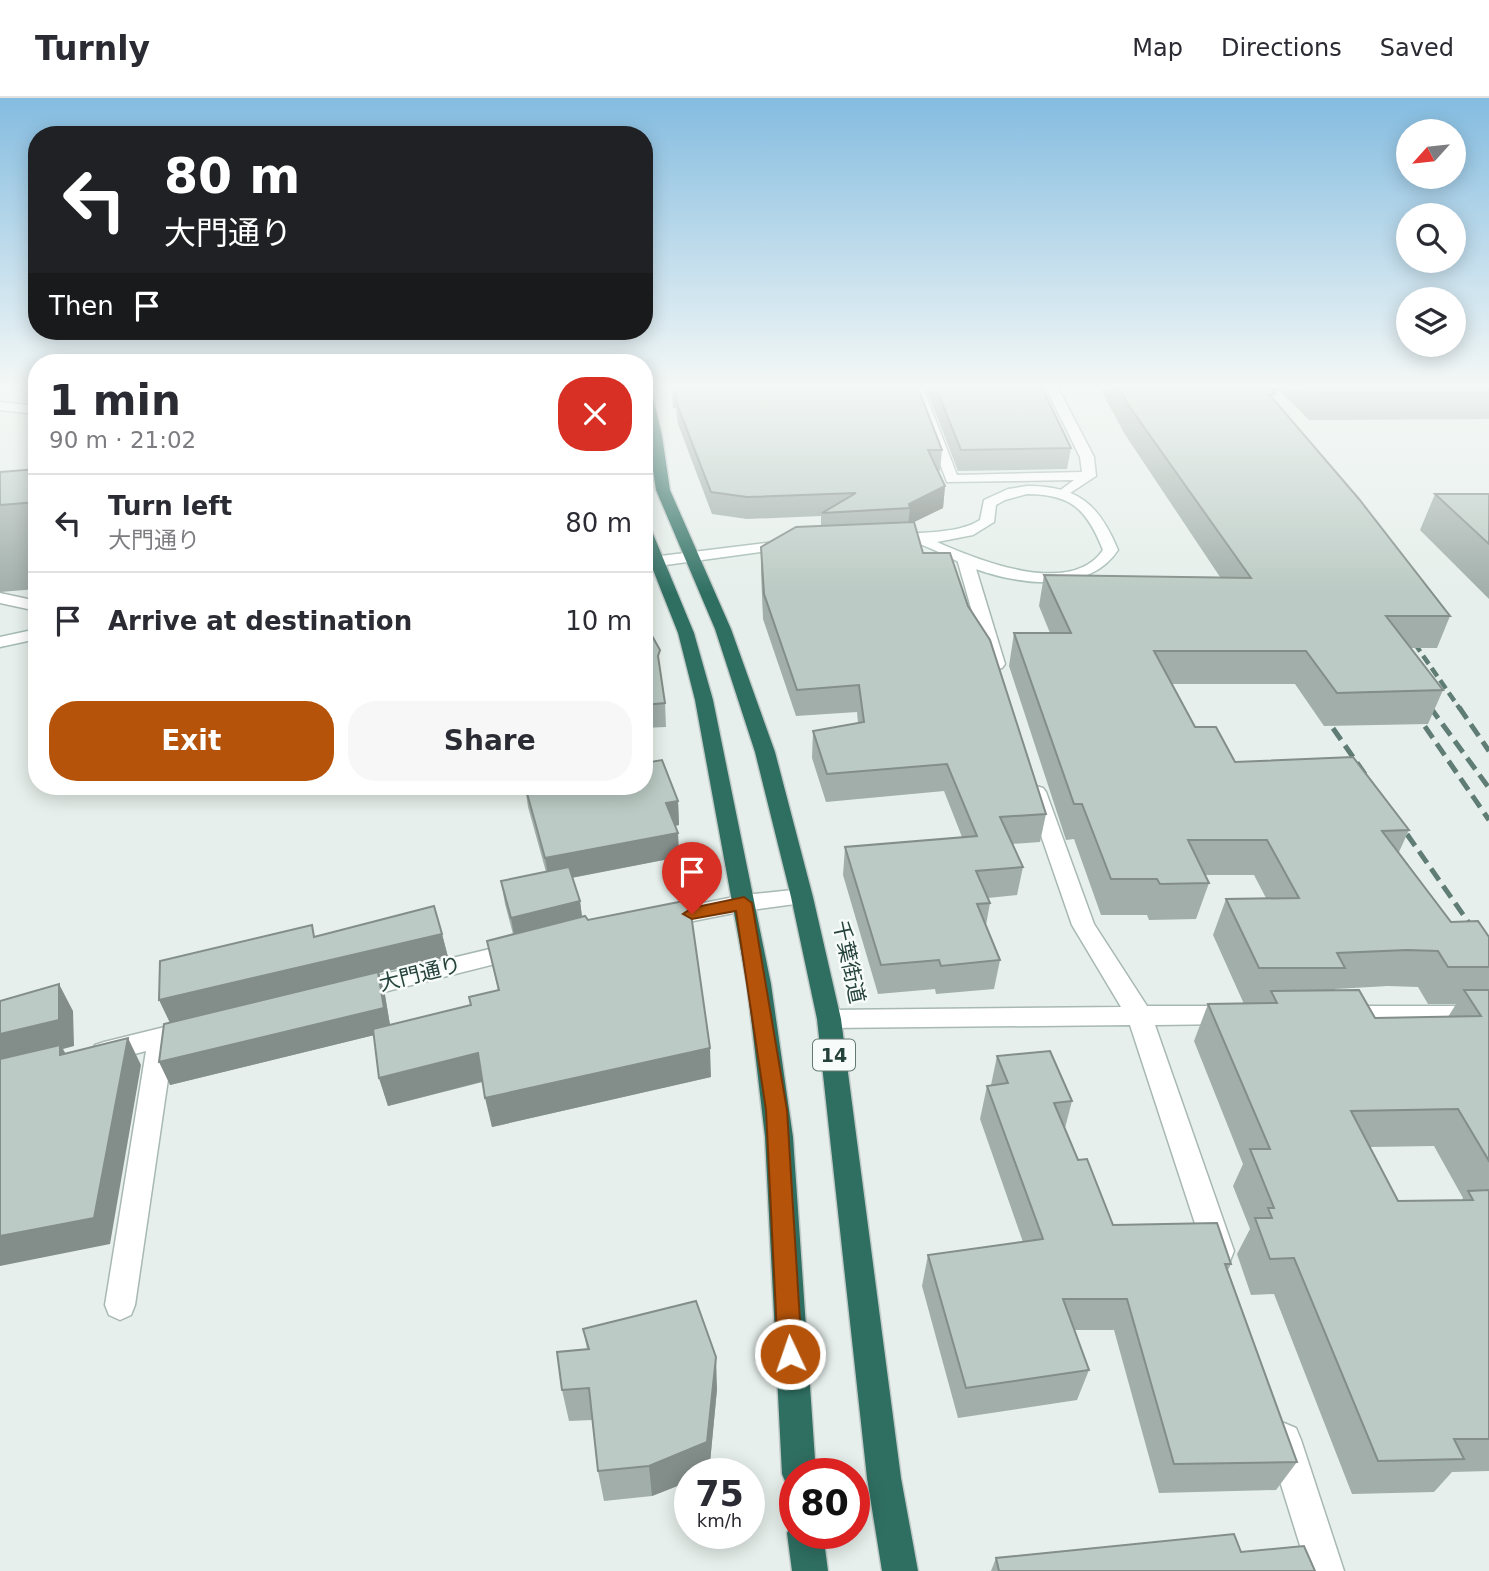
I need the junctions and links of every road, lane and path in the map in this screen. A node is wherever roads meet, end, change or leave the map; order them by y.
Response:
1 (659, 457) edge
2 (944, 457) edge
3 (1087, 457) edge
4 (1088, 476) junction
5 (1061, 495) junction
6 (874, 539) edge
7 (918, 539) junction
8 (806, 542) edge
9 (692, 556) junction
10 (965, 559) junction
11 (653, 562) edge
12 (653, 566) edge
13 (0, 598) edge
14 (28, 604) edge
15 (28, 636) edge
16 (0, 642) edge
17 (1004, 691) edge
18 (1029, 770) edge
19 (802, 897) junction
20 (744, 903) junction
21 (640, 923) edge
22 (548, 943) edge
23 (334, 995) edge
24 (1139, 1015) junction
25 (1489, 1015) edge
26 (1258, 1016) edge
27 (1325, 1016) edge
28 (829, 1019) junction
29 (214, 1025) edge
30 (161, 1038) junction
31 (80, 1058) edge
32 (1227, 1274) edge
33 (120, 1305) dead end
34 (1276, 1417) edge
35 (798, 1458) edge
36 (807, 1549) edge
37 (810, 1571) edge
38 (900, 1571) edge
39 (1326, 1571) edge

1 - 9 highway, 千葉街道 / 14
2 - 4 street
3 - 4 street
4 - 5 street
5 - 7 street
5 - 10 street
6 - 7 street
7 - 10 street
8 - 9 street
9 - 11 street
9 - 19 highway, 千葉街道 / 14
10 - 17 street
12 - 20 highway
13 - 14 street
15 - 16 street
18 - 24 street
19 - 20 street
19 - 28 highway, 千葉街道 / 14
20 - 21 street
20 - 35 highway
22 - 23 street, 大門通り
24 - 26 street
24 - 28 street
24 - 32 street
25 - 27 street
28 - 38 highway, 千葉街道 / 14
29 - 30 street
30 - 31 street
30 - 33 street
34 - 39 street
36 - 37 highway

